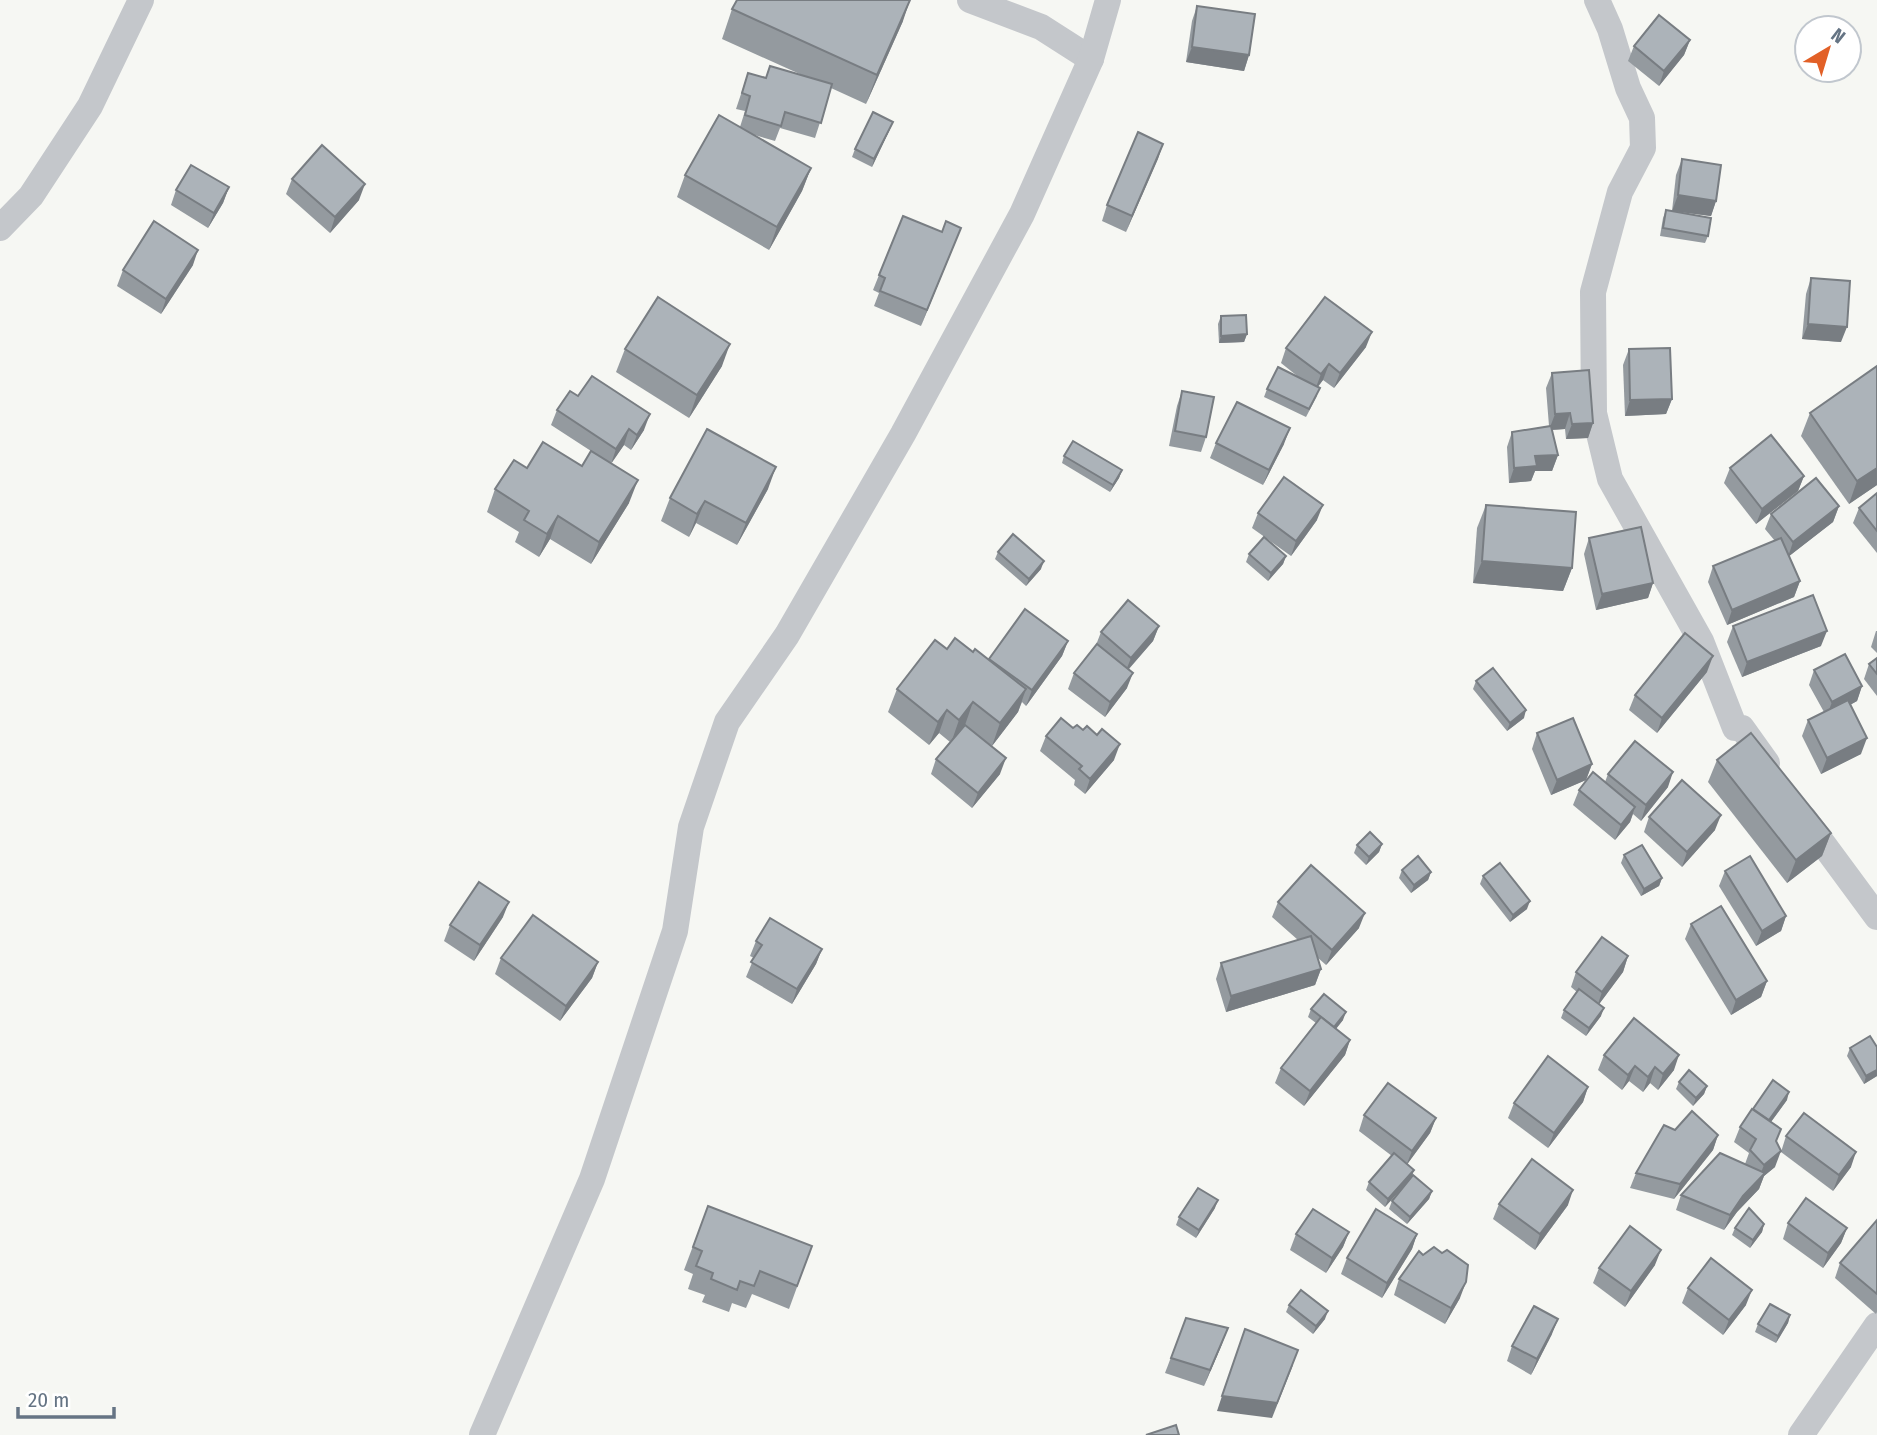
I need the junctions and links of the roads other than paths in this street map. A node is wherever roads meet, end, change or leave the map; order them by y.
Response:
1 (141, 0) edge
2 (970, 0) edge
3 (1108, 0) edge
4 (1597, 0) edge
5 (1091, 59) junction
6 (0, 228) edge
7 (1877, 917) edge
8 (1877, 1325) edge
9 (482, 1435) edge
10 (1801, 1435) edge

1 - 6 street
2 - 5 street
3 - 5 street
4 - 7 street
5 - 9 street
8 - 10 street

